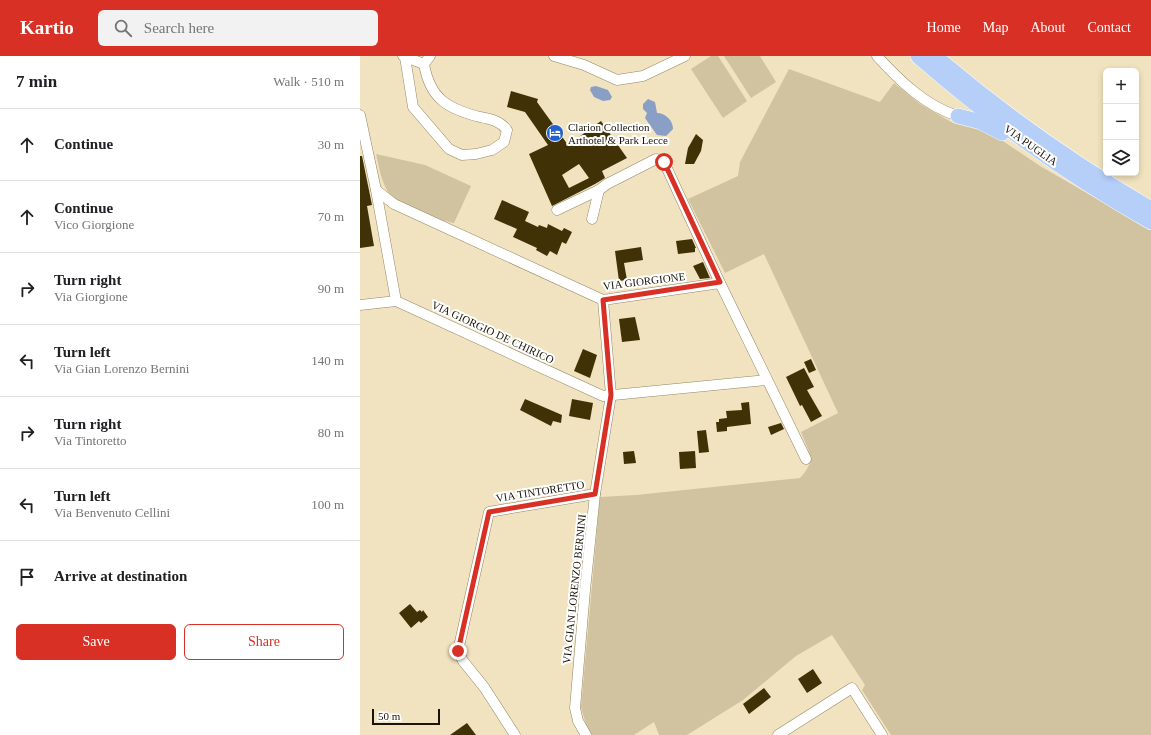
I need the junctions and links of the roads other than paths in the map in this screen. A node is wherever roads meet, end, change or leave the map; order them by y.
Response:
1 (404, 56) edge
2 (554, 56) edge
3 (685, 56) edge
4 (877, 56) edge
5 (918, 56) edge
6 (936, 56) edge
7 (427, 60) edge
8 (360, 115) edge
9 (958, 116) joint
10 (1070, 172) junction
11 (376, 190) junction
12 (599, 190) junction
13 (1151, 209) edge
14 (557, 210) dead end
15 (592, 219) dead end
16 (1151, 222) edge
17 (720, 282) junction
18 (396, 300) junction
19 (603, 300) junction
20 (360, 305) edge
21 (767, 380) junction
22 (611, 395) junction
23 (806, 460) dead end
24 (595, 494) junction
25 (515, 735) edge
26 (586, 735) edge
27 (778, 735) edge
28 (882, 735) edge

1 - 7 street
1 - 7 street
2 - 3 street
4 - 9 street
5 - 10 highway, VIA PUGLIA
6 - 13 highway, VIA PUGLIA
8 - 11 street
9 - 10 highway
10 - 16 highway, VIA PUGLIA
11 - 18 street
11 - 19 street, VIA GIORGIONE
12 - 14 street
12 - 15 street
12 - 17 street
17 - 19 street, VIA GIORGIONE
17 - 21 street
18 - 20 street
18 - 22 street, VIA GIORGIO DE CHIRICO
19 - 22 street, VIA GIAN LORENZO BERNINI
21 - 22 street, VIA GIORGIO DE CHIRICO
21 - 23 street
22 - 24 street, VIA GIAN LORENZO BERNINI
24 - 25 street, VIA TINTORETTO
24 - 26 street, VIA GIAN LORENZO BERNINI
27 - 28 street

